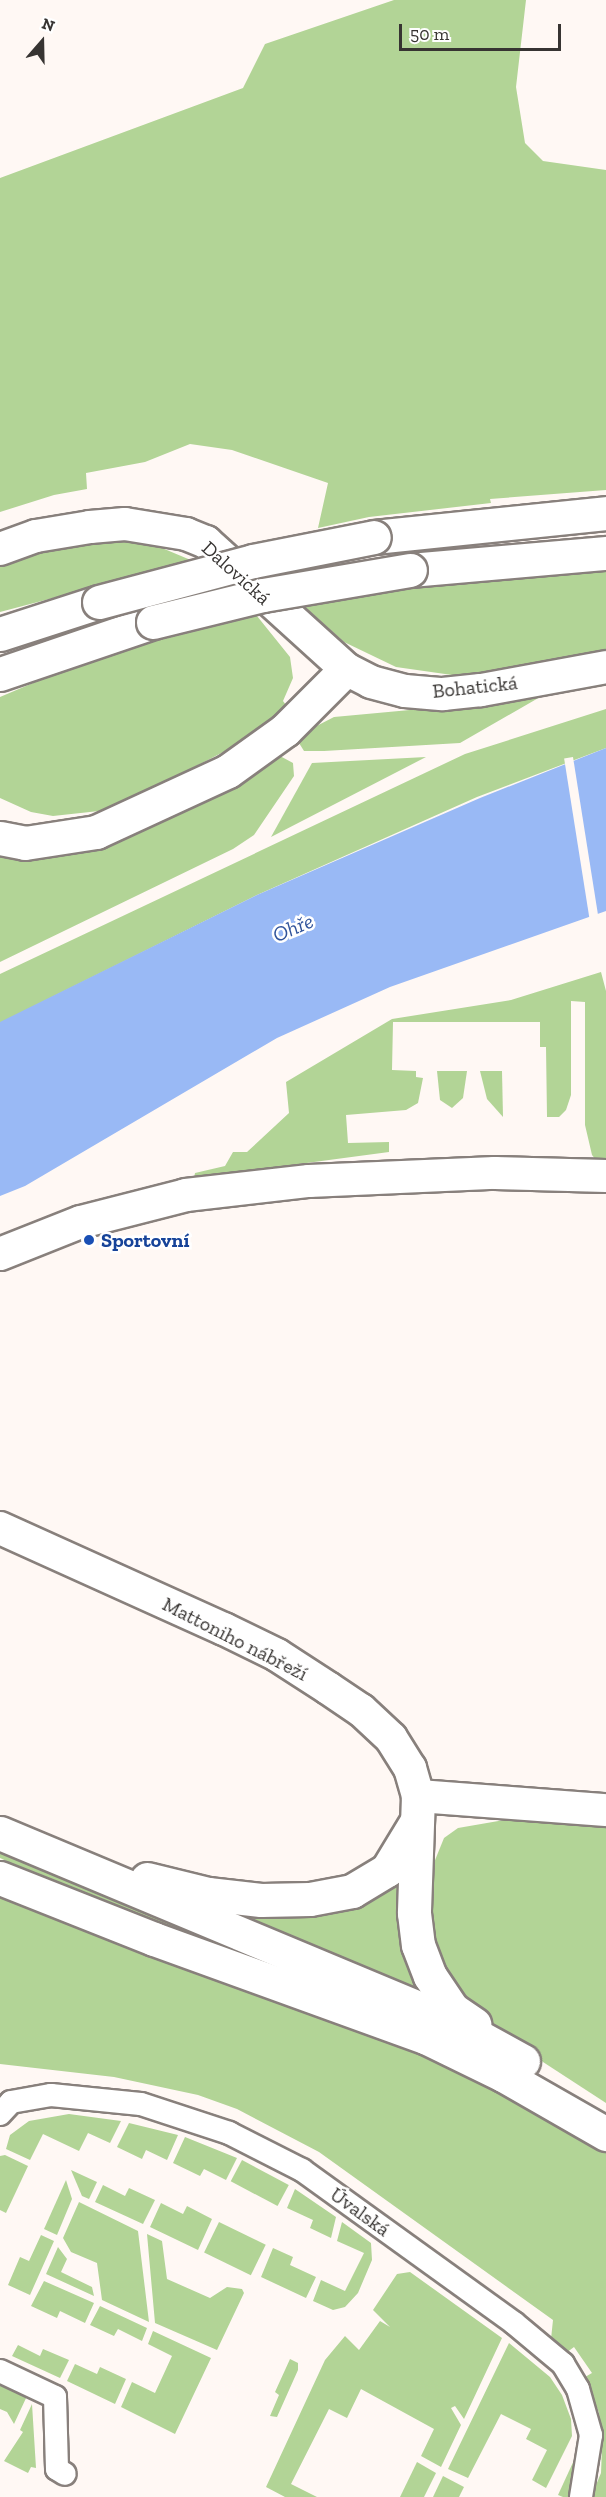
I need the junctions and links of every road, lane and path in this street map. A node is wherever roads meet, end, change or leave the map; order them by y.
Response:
1 (606, 513) edge
2 (0, 549) edge
3 (606, 553) edge
4 (0, 634) edge
5 (32, 662) junction
6 (606, 667) edge
7 (346, 669) junction
8 (0, 674) edge
9 (0, 686) edge
10 (0, 814) edge
11 (124, 820) junction
12 (0, 838) edge
13 (606, 1176) edge
14 (0, 1254) edge
15 (0, 1528) edge
16 (418, 1808) junction
17 (606, 1810) edge
18 (0, 1833) edge
19 (80, 1868) junction
20 (0, 1878) edge
21 (523, 2061) junction
22 (0, 2114) edge
23 (606, 2116) edge
24 (606, 2134) edge
25 (0, 2371) edge
26 (65, 2474) dead end
27 (581, 2497) edge

1 - 4 highway, bridge
2 - 7 street, Dalovická
3 - 5 highway, bridge
5 - 8 highway
5 - 9 highway
6 - 7 street, Bohatická
7 - 11 highway
10 - 11 highway
11 - 12 highway
13 - 14 street
15 - 16 street, Mattoniho nábřeží
16 - 17 street
16 - 19 highway
16 - 21 highway
18 - 19 highway
19 - 21 highway
20 - 24 highway
21 - 23 highway
22 - 27 street, Úvalská
25 - 26 street

